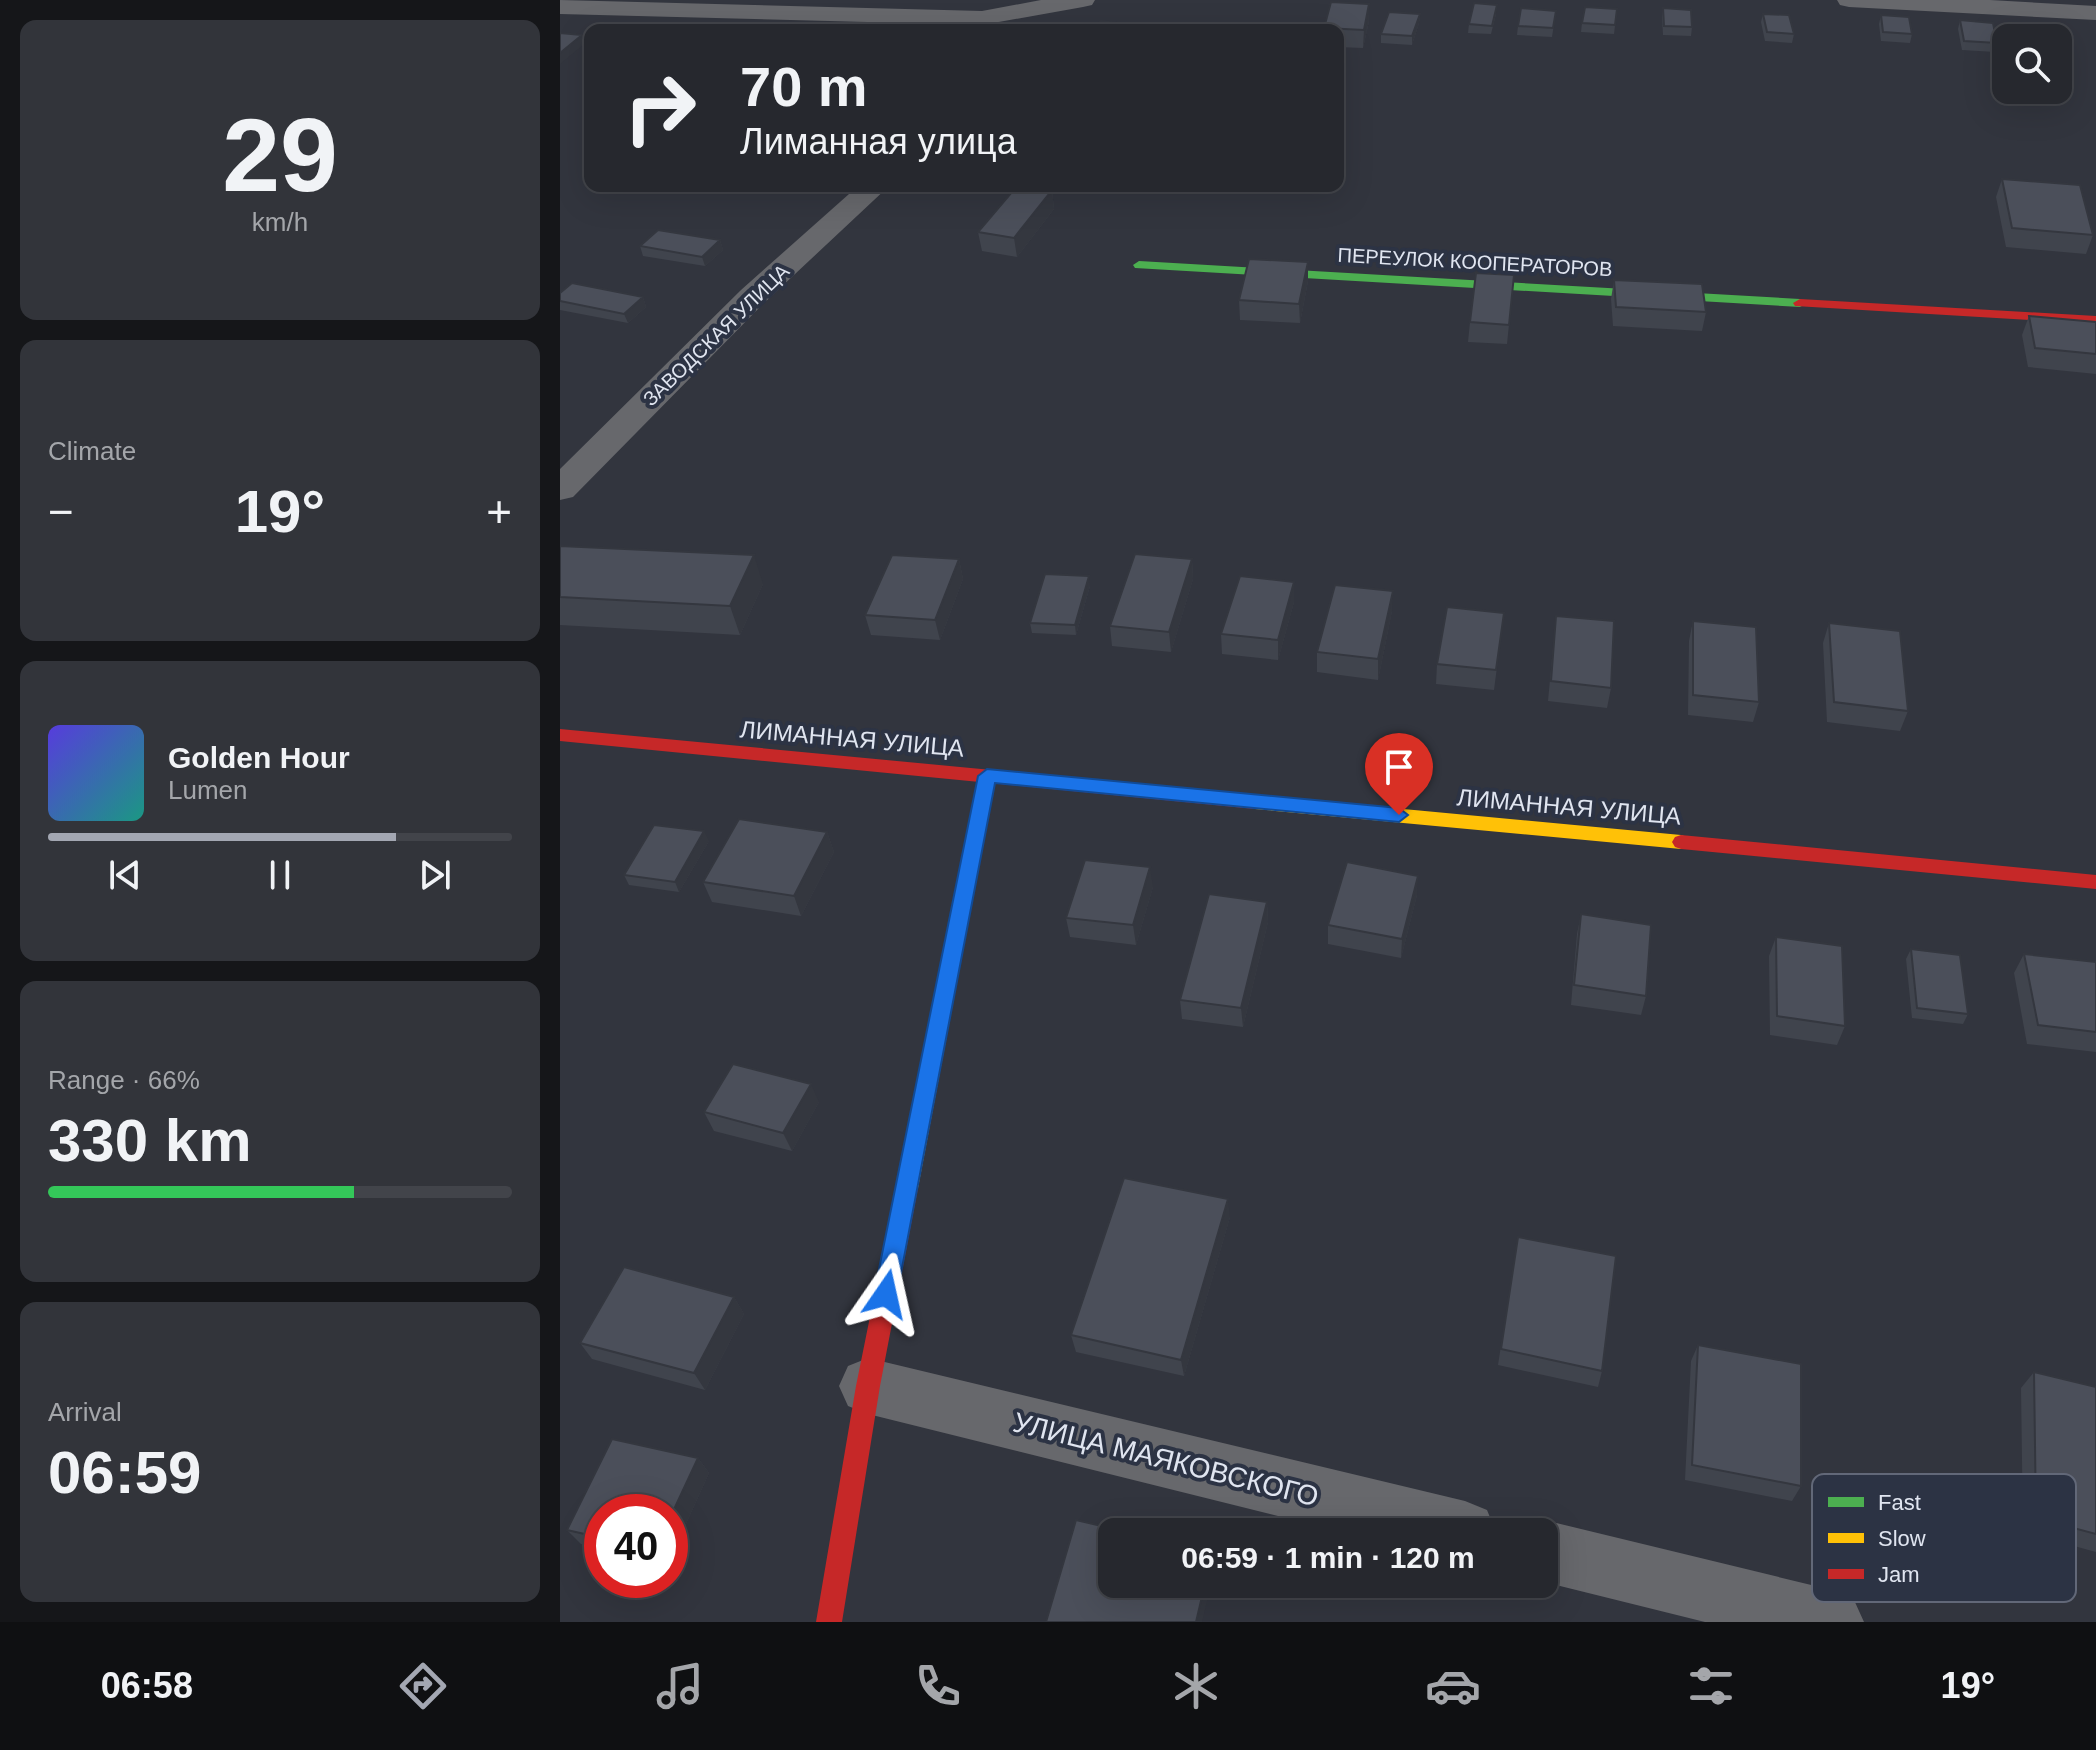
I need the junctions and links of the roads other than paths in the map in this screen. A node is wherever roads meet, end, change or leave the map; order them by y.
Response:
1 (1083, 0) edge
2 (1849, 0) edge
3 (560, 7) edge
4 (2096, 13) edge
5 (1056, 24) edge
6 (868, 192) edge
7 (1139, 265) dead end
8 (2096, 320) edge
9 (560, 489) edge
10 (560, 735) edge
11 (987, 776) junction
12 (2096, 882) edge
13 (868, 1386) junction
14 (1408, 1518) edge
15 (1558, 1554) edge
16 (829, 1622) edge
17 (1832, 1622) edge

1 - 3 street
1 - 5 street
2 - 4 street
6 - 9 street, ЗАВОДСКАЯ УЛИЦА
7 - 8 street, ПЕРЕУЛОК КООПЕРАТОРОВ
10 - 11 street, ЛИМАННАЯ УЛИЦА
11 - 12 street, ЛИМАННАЯ УЛИЦА
11 - 13 street
13 - 14 street, УЛИЦА МАЯКОВСКОГО
13 - 16 street
15 - 17 street

